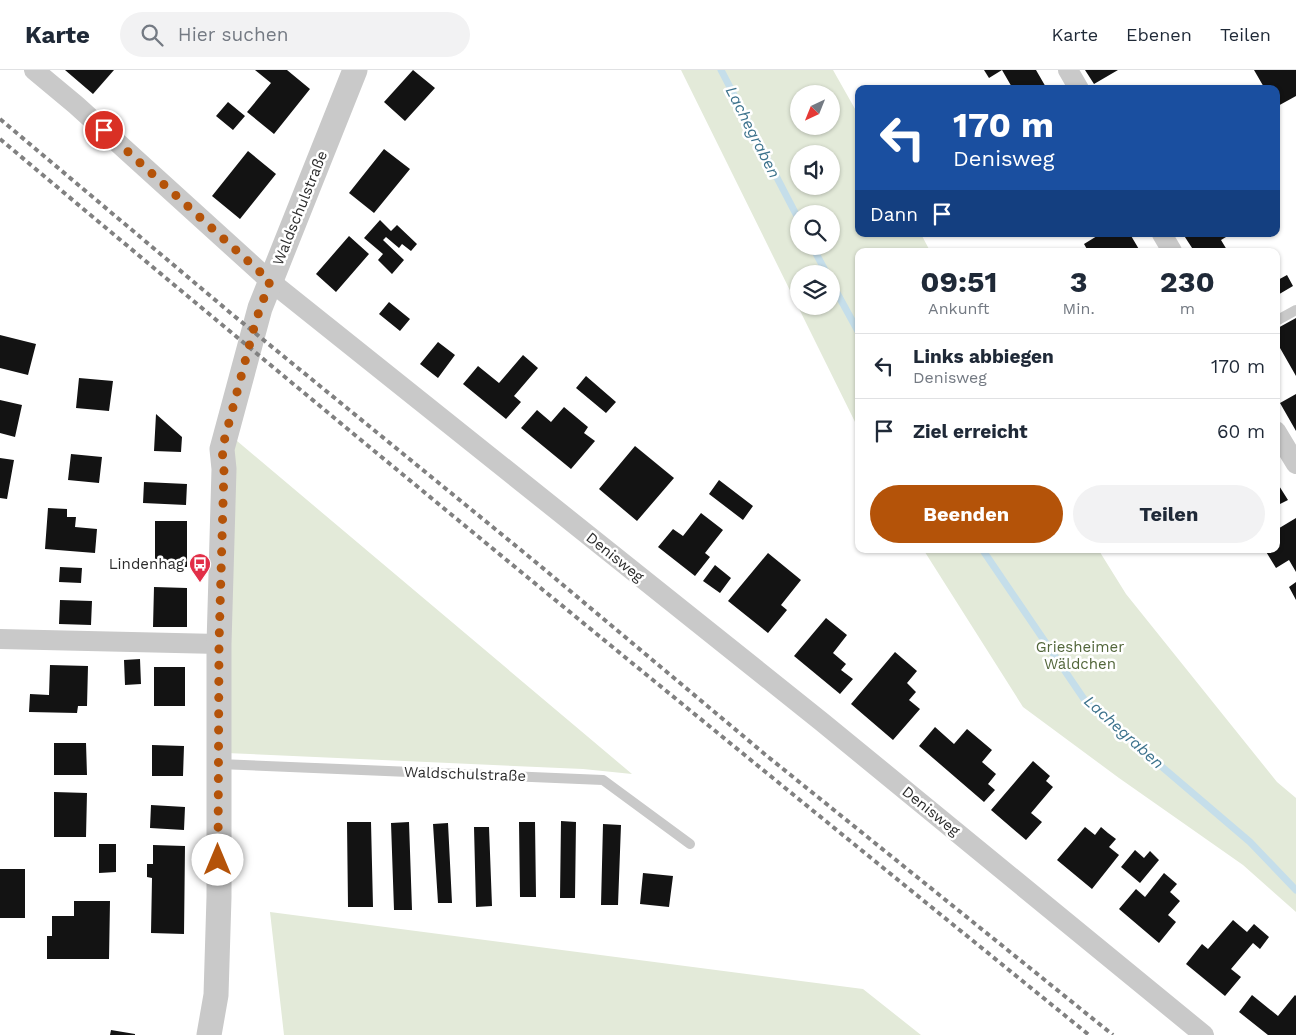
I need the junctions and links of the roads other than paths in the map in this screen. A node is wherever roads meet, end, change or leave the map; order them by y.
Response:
1 (34, 70) edge
2 (356, 70) edge
3 (1068, 70) edge
4 (1077, 85) edge
5 (1164, 237) edge
6 (1170, 248) edge
7 (270, 281) junction
8 (1296, 310) edge
9 (1280, 318) edge
10 (1280, 438) edge
11 (1296, 464) edge
12 (0, 639) edge
13 (219, 644) junction
14 (218, 764) junction
15 (690, 844) dead end
16 (209, 1035) edge
17 (1204, 1035) edge

1 - 7 street, Denisweg
2 - 7 street, Waldschulstraße
3 - 4 street
5 - 6 street
7 - 13 street, Waldschulstraße
7 - 17 street, Denisweg
8 - 9 lane
10 - 11 street
12 - 13 street
13 - 14 street, Waldschulstraße
14 - 15 lane, Waldschulstraße
14 - 16 street, Waldschulstraße

